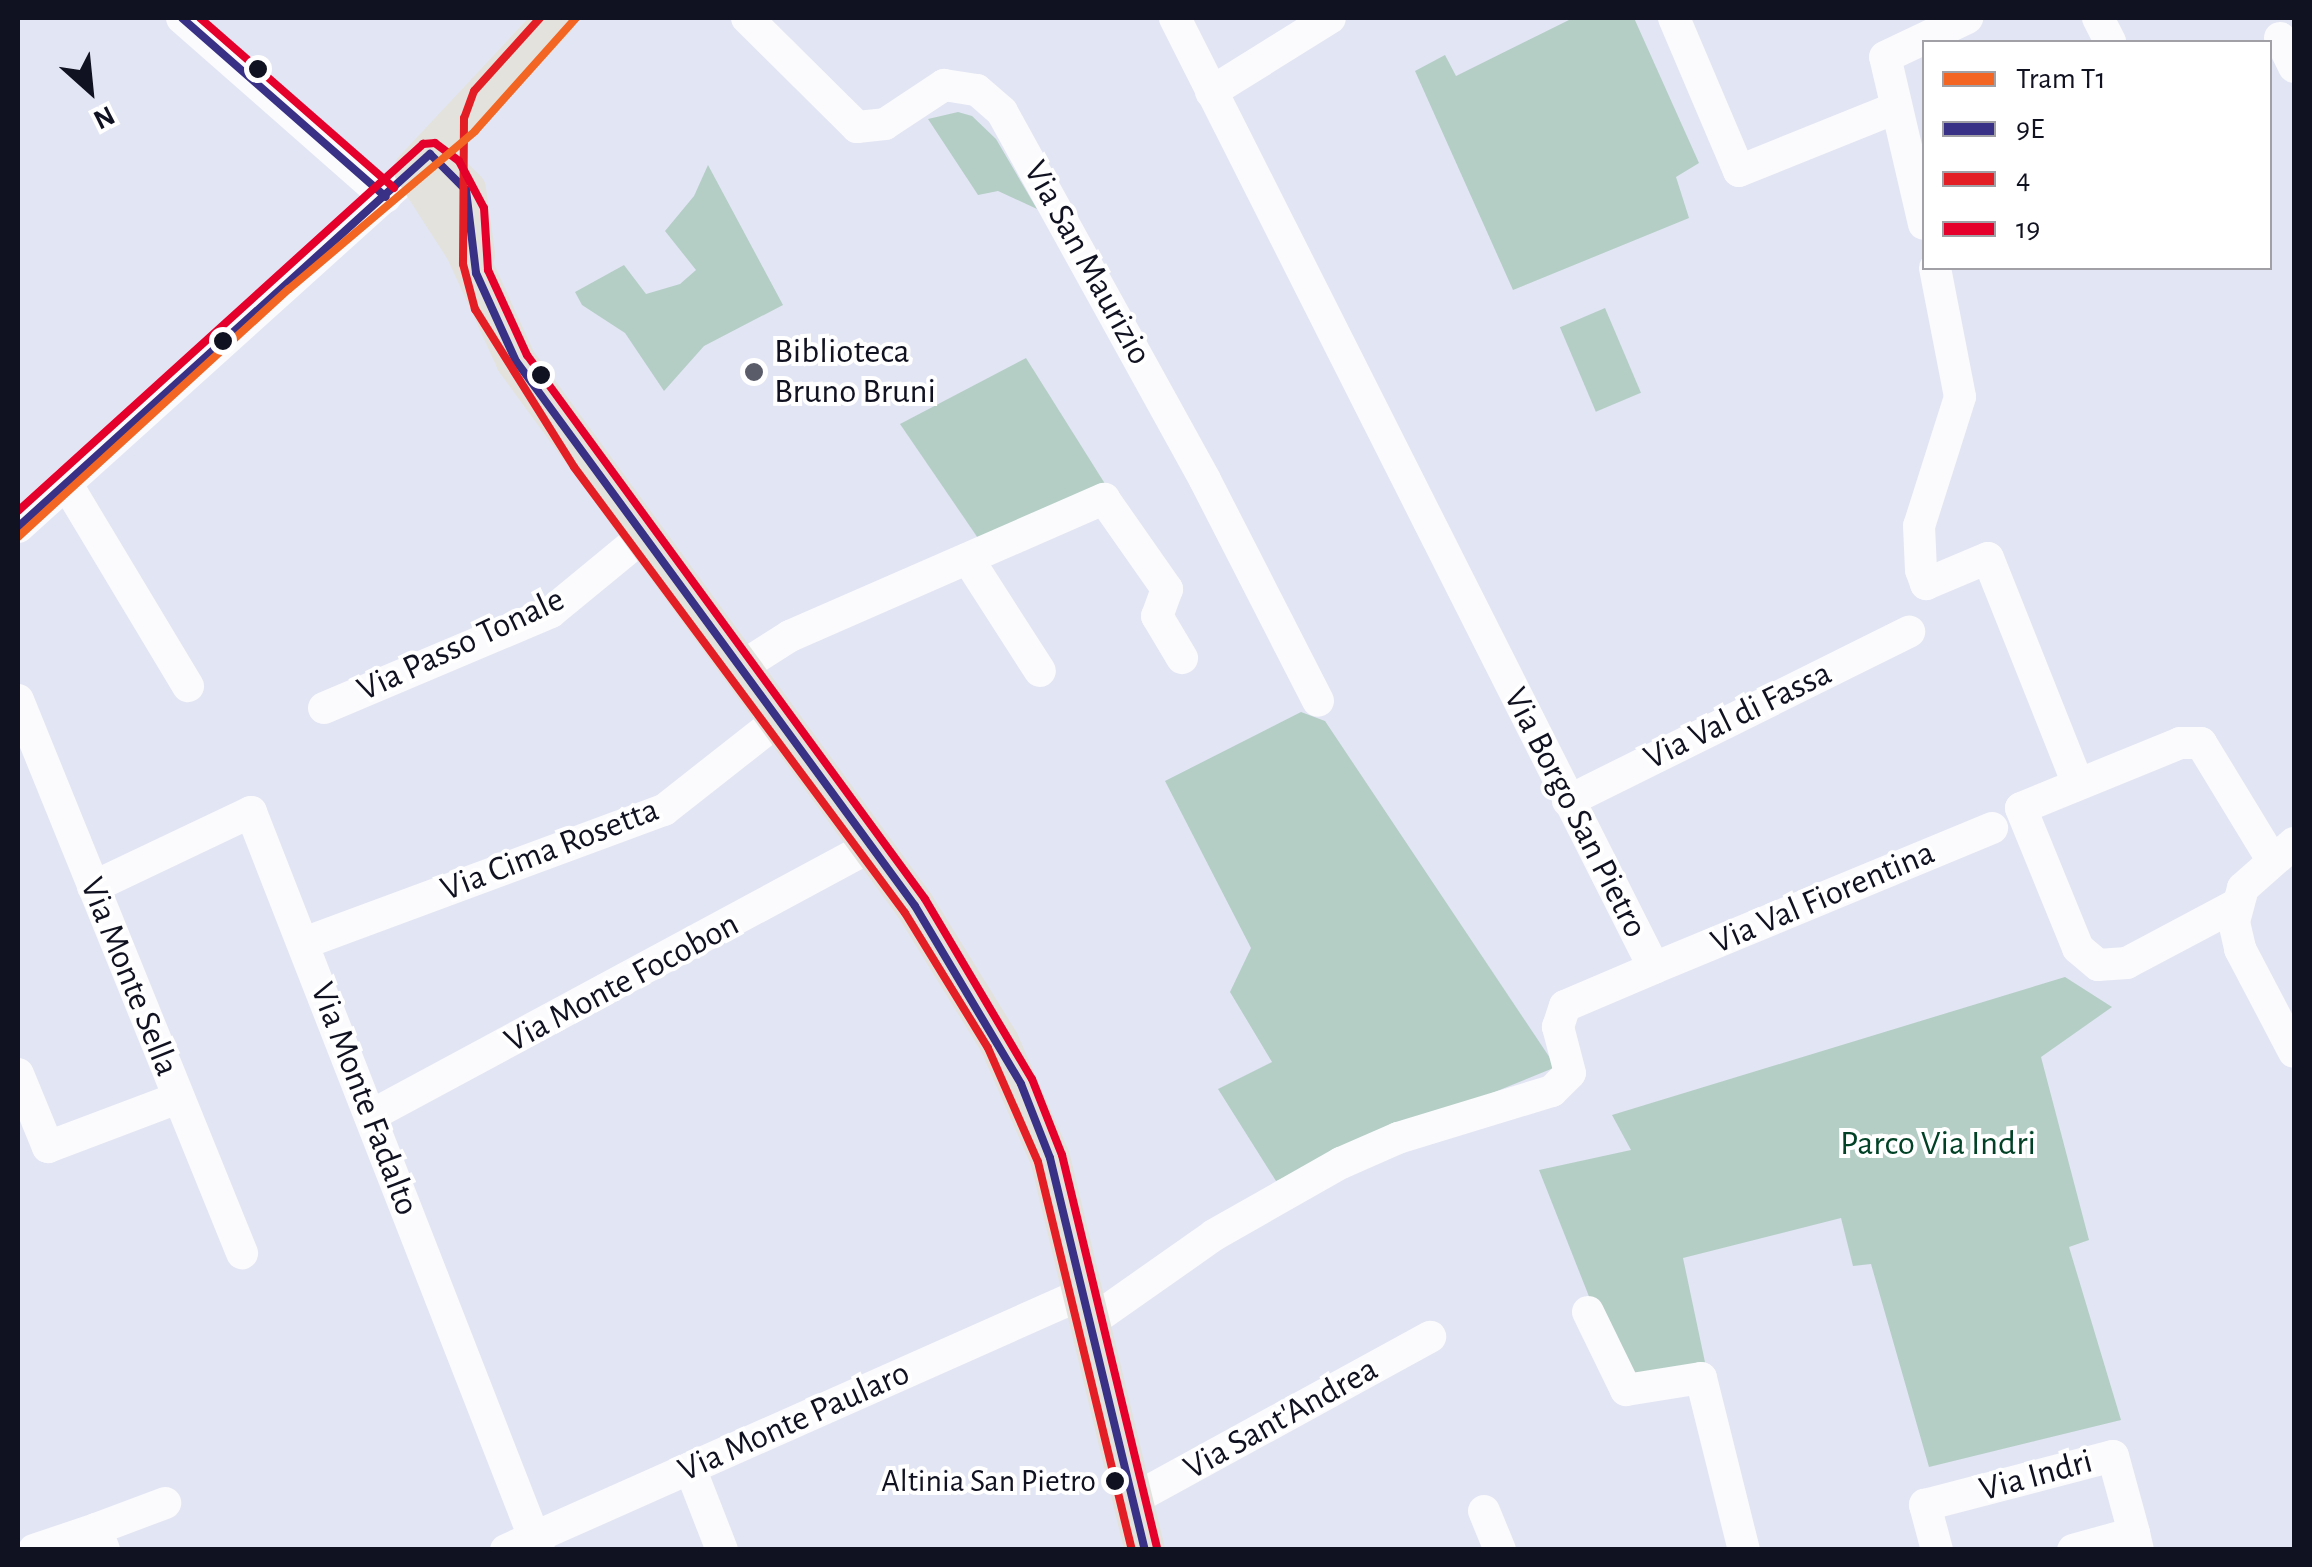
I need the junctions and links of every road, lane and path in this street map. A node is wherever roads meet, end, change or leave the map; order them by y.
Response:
1 (182, 18) edge
2 (556, 18) edge
3 (747, 18) edge
4 (1174, 18) edge
5 (1330, 18) edge
6 (1674, 18) edge
7 (1967, 18) edge
8 (1212, 92) junction
9 (484, 98) junction
10 (1896, 108) junction
11 (410, 174) junction
12 (1922, 216) edge
13 (474, 222) junction
14 (1935, 270) edge
15 (476, 274) junction
16 (66, 483) junction
17 (18, 527) edge
18 (641, 538) junction
19 (968, 560) junction
20 (1908, 632) dead end
21 (1182, 658) dead end
22 (738, 669) junction
23 (1040, 671) dead end
24 (188, 686) dead end
25 (18, 700) edge
26 (1318, 701) dead end
27 (324, 708) dead end
28 (777, 721) junction
29 (2078, 784) junction
30 (1568, 800) junction
31 (1992, 828) dead end
32 (871, 846) junction
33 (2283, 851) edge
34 (93, 887) junction
35 (2236, 905) junction
36 (304, 943) junction
37 (1654, 968) junction
38 (2294, 1052) edge
39 (18, 1074) edge
40 (178, 1098) junction
41 (370, 1116) junction
42 (242, 1253) dead end
43 (1085, 1309) junction
44 (1588, 1312) dead end
45 (1430, 1338) dead end
46 (690, 1468) junction
47 (1132, 1500) junction
48 (164, 1503) dead end
49 (1484, 1511) dead end
50 (100, 1539) edge
51 (2136, 1541) edge
52 (526, 1545) edge
53 (34, 1550) edge
54 (722, 1550) edge
55 (1145, 1550) edge
56 (1500, 1550) edge
57 (1744, 1550) edge
58 (1937, 1550) edge
59 (2073, 1550) edge

1 - 11 street
2 - 9 main road
3 - 26 street, Via San Maurizio
4 - 8 street, Via Borgo San Pietro
5 - 8 street
6 - 10 street
7 - 10 street
8 - 30 street, Via Borgo San Pietro
9 - 11 main road
9 - 13 main road
10 - 12 street
11 - 13 main road
11 - 15 main road
11 - 16 street
13 - 15 main road
14 - 29 street
15 - 18 main road
16 - 17 street
16 - 24 street
18 - 22 main road
18 - 27 street, Via Passo Tonale
19 - 21 street
19 - 22 street
19 - 23 street
20 - 30 street, Via Val di Fassa
22 - 28 main road
25 - 34 street, Via Monte Sella
28 - 32 main road
28 - 36 street, Via Cima Rosetta
29 - 33 street
29 - 35 street
30 - 37 street, Via Borgo San Pietro
31 - 37 street, Via Val Fiorentina
32 - 41 street, Via Monte Focobon
32 - 43 main road
33 - 35 street
34 - 36 street, Via Monte Fadalto
34 - 40 street, Via Monte Sella
35 - 38 street
36 - 41 street, Via Monte Fadalto
37 - 43 street, Via Borgo San Pietro
39 - 40 street
40 - 42 street, Via Monte Sella
41 - 52 street, Via Monte Fadalto
43 - 46 street, Via Monte Paularo
43 - 47 main road
44 - 57 street
45 - 47 street, Via Sant'Andrea
46 - 52 street, Via Monte Paularo
46 - 54 street
47 - 55 main road
48 - 50 street
49 - 56 street
50 - 53 street
51 - 58 street, Via Indri
51 - 59 street, Via Indri

